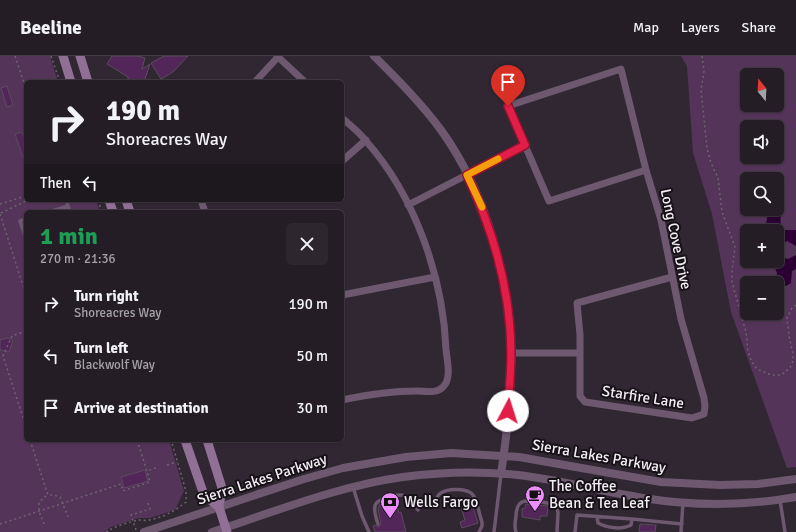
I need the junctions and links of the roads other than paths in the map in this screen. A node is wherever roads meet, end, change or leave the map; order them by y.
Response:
1 (63, 56) edge
2 (80, 56) edge
3 (278, 56) edge
4 (374, 56) edge
5 (70, 80) edge
6 (87, 80) edge
7 (257, 80) edge
8 (303, 80) edge
9 (344, 120) edge
10 (366, 140) junction
11 (525, 145) junction
12 (344, 159) edge
13 (646, 170) junction
14 (467, 175) junction
15 (67, 202) edge
16 (408, 205) junction
17 (68, 206) junction
18 (55, 210) edge
19 (69, 210) edge
20 (24, 220) edge
21 (24, 233) edge
22 (435, 277) junction
23 (672, 277) junction
24 (344, 295) edge
25 (511, 353) junction
26 (580, 353) junction
27 (344, 400) edge
28 (704, 414) joint
29 (186, 442) edge
30 (208, 442) edge
31 (503, 456) junction
32 (501, 474) junction
33 (796, 478) edge
34 (354, 488) junction
35 (796, 497) edge
36 (780, 500) junction
37 (683, 502) junction
38 (435, 503) dead end
39 (219, 507) junction
40 (418, 510) dead end
41 (597, 517) junction
42 (632, 519) junction
43 (378, 524) dead end
44 (682, 524) junction
45 (226, 530) edge
46 (144, 532) edge
47 (212, 532) edge
48 (369, 532) edge
49 (479, 532) edge
50 (494, 532) edge
51 (516, 532) edge
52 (557, 532) edge
53 (575, 532) edge
54 (681, 532) edge
55 (785, 532) edge

1 - 5 main road
2 - 6 main road
3 - 7 street
3 - 8 street
4 - 14 street
9 - 10 street
10 - 12 street
10 - 16 street
11 - 13 street
11 - 13 street, Long Cove Drive
11 - 14 street
13 - 23 street, Long Cove Drive
14 - 16 street
14 - 25 street
15 - 17 lane
16 - 22 street
17 - 18 lane
17 - 19 lane
20 - 21 lane
22 - 24 street
22 - 27 street
23 - 26 street
23 - 28 street, Long Cove Drive
25 - 26 street
25 - 31 street
26 - 28 street, Starfire Lane
29 - 39 main road
30 - 39 main road
31 - 32 street
31 - 33 street, Sierra Lakes Parkway
31 - 39 street, Sierra Lakes Parkway
32 - 34 street
32 - 37 street
32 - 50 lane
34 - 45 street
34 - 48 lane
35 - 36 street
36 - 37 street
36 - 55 lane
37 - 44 lane
38 - 49 lane
39 - 45 main road
39 - 46 street, Sierra Lakes Parkway
40 - 43 lane
41 - 42 lane
41 - 42 lane
41 - 53 lane
42 - 44 lane
44 - 54 lane
45 - 47 street
51 - 52 lane

